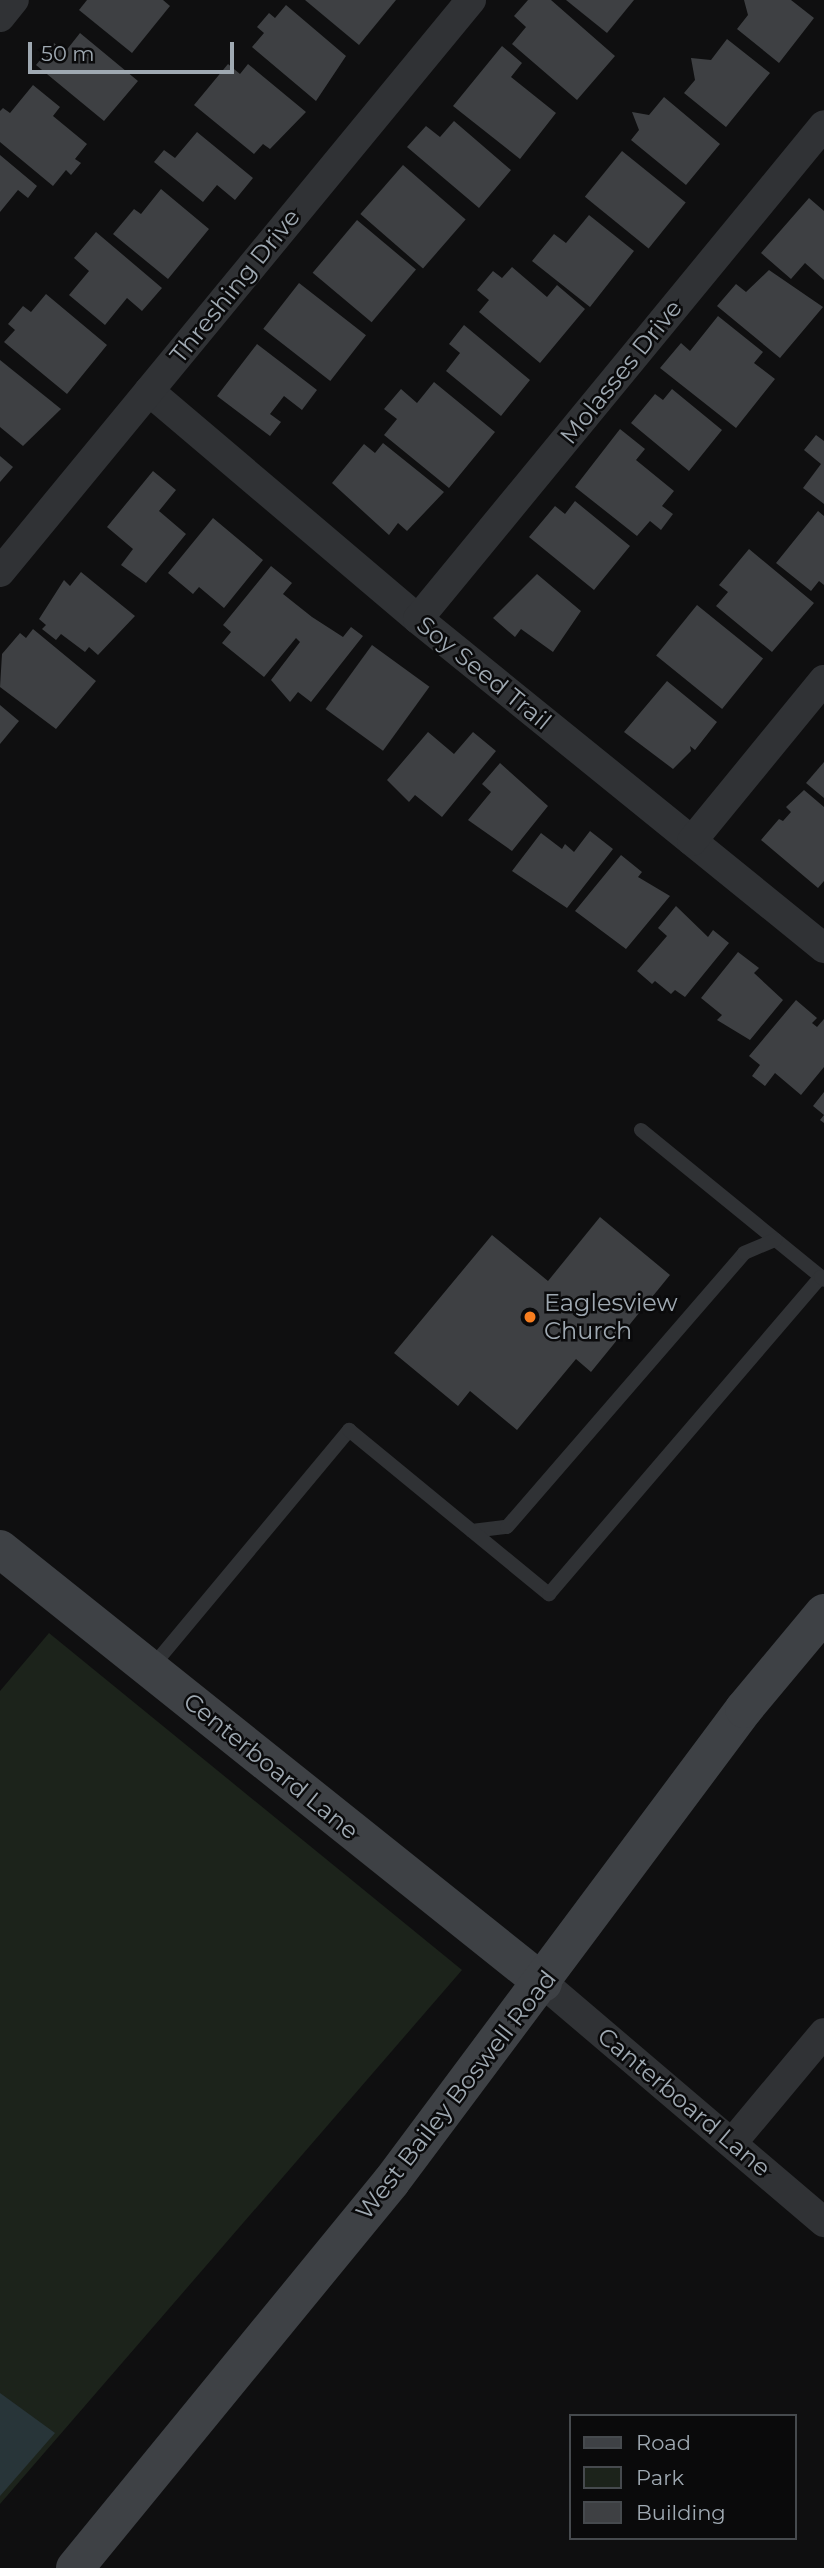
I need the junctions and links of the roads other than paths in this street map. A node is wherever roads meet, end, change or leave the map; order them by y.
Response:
1 (14, 0) edge
2 (471, 0) edge
3 (0, 17) edge
4 (824, 125) edge
5 (149, 391) junction
6 (0, 572) edge
7 (418, 619) junction
8 (824, 680) edge
9 (692, 841) junction
10 (824, 948) edge
11 (642, 1130) dead end
12 (775, 1240) junction
13 (822, 1279) edge
14 (472, 1531) junction
15 (0, 1549) edge
16 (824, 1613) edge
17 (150, 1669) junction
18 (543, 1983) junction
19 (824, 2033) edge
20 (732, 2144) junction
21 (824, 2222) edge
22 (75, 2568) edge

1 - 3 street
2 - 5 street, Threshing Drive
4 - 7 street, Molasses Drive
5 - 6 street, Threshing Drive
5 - 7 street, Soy Seed Trail
7 - 9 street, Soy Seed Trail
8 - 9 street
9 - 10 street, Soy Seed Trail
11 - 12 lane
12 - 13 lane
12 - 14 lane
13 - 14 lane
14 - 17 lane
15 - 17 main road, Centerboard Lane
16 - 18 main road, West Bailey Boswell Road
17 - 18 main road, Centerboard Lane
18 - 20 street, Canterboard Lane
18 - 22 main road, West Bailey Boswell Road
19 - 20 street
20 - 21 street, Canterboard Lane

